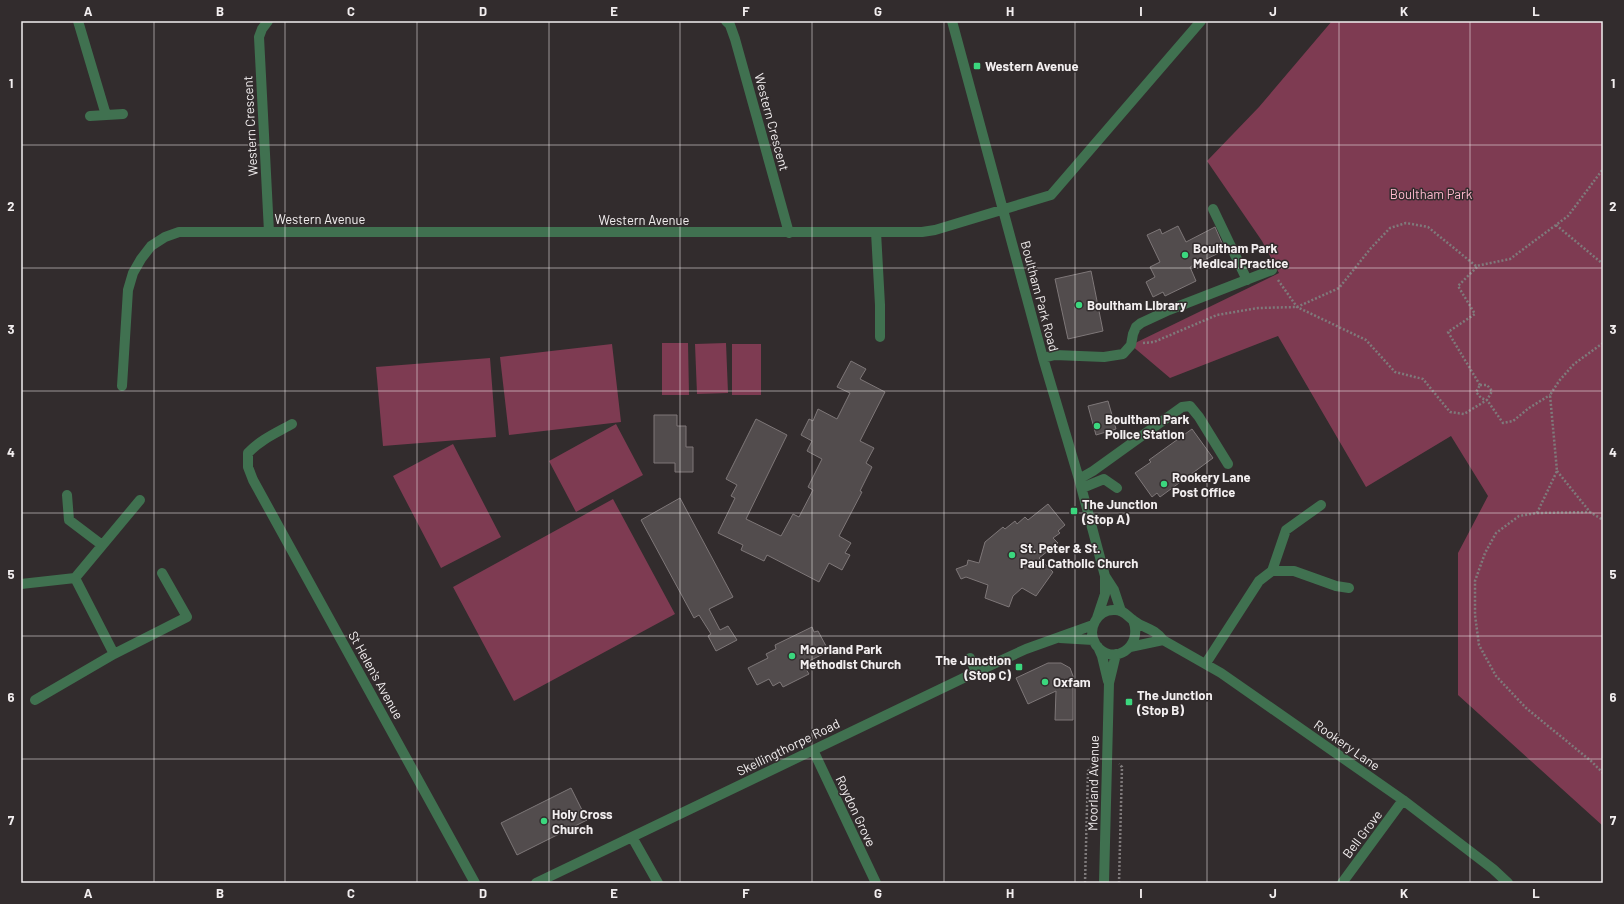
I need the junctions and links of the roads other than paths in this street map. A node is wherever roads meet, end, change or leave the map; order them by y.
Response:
1 (78, 21) edge
2 (266, 21) edge
3 (726, 21) edge
4 (952, 21) edge
5 (1201, 21) edge
6 (123, 114) dead end
7 (106, 115) junction
8 (90, 116) dead end
9 (1213, 209) dead end
10 (1003, 210) junction
11 (269, 232) junction
12 (876, 232) junction
13 (789, 233) junction
14 (1272, 270) dead end
15 (1247, 280) junction
16 (880, 337) dead end
17 (1043, 358) junction
18 (122, 386) dead end
19 (292, 424) dead end
20 (1228, 464) dead end
21 (1080, 484) junction
22 (1117, 488) dead end
23 (67, 495) dead end
24 (140, 500) dead end
25 (1321, 505) dead end
26 (102, 545) junction
27 (1272, 571) junction
28 (162, 573) dead end
29 (1105, 576) junction
30 (74, 578) junction
31 (21, 584) edge
32 (1350, 588) dead end
33 (1121, 611) junction
34 (1133, 620) junction
35 (1095, 621) junction
36 (1054, 638) junction
37 (1164, 640) junction
38 (1095, 643) junction
39 (1130, 647) junction
40 (114, 654) junction
41 (1116, 654) junction
42 (970, 658) dead end
43 (1206, 663) junction
44 (976, 672) junction
45 (1109, 683) junction
46 (35, 700) dead end
47 (813, 750) junction
48 (1403, 800) junction
49 (632, 837) junction
50 (475, 883) edge
51 (536, 883) edge
52 (658, 883) edge
53 (876, 883) edge
54 (1104, 883) edge
55 (1342, 883) edge
56 (1508, 883) edge

1 - 7 street
2 - 11 street, Western Crescent
3 - 13 street, Western Crescent
4 - 10 street, Boultham Park Road
5 - 10 street, Western Avenue
6 - 7 street
7 - 8 street
9 - 15 street
10 - 12 street, Western Avenue
10 - 17 street, Boultham Park Road
11 - 13 street, Western Avenue
11 - 18 street, Western Avenue
12 - 13 street, Western Avenue
12 - 16 street
14 - 15 street
15 - 17 street
17 - 21 street, Boultham Park Road
19 - 50 street, St Helen's Avenue
20 - 21 street
21 - 22 street
21 - 29 street, Boultham Park Road
23 - 26 street
24 - 26 street
25 - 27 street
26 - 30 street
27 - 32 street
27 - 43 street
28 - 40 street
29 - 33 street
29 - 35 street
30 - 31 street
30 - 40 street
33 - 34 street
33 - 35 street
34 - 37 street, Rookery Lane
34 - 39 street
35 - 36 street, Skellingthorpe Road
35 - 38 street
36 - 38 street
36 - 44 street, Skellingthorpe Road
37 - 39 street
37 - 43 street, Rookery Lane
38 - 41 street
38 - 45 street, Moorland Avenue
39 - 41 street
40 - 46 street
41 - 45 street, Moorland Avenue
42 - 44 street
43 - 48 street, Rookery Lane
44 - 47 street, Skellingthorpe Road
45 - 54 street, Moorland Avenue
47 - 49 street, Skellingthorpe Road
47 - 53 street, Roydon Grove
48 - 55 street, Bell Grove
48 - 56 street, Rookery Lane
49 - 51 street, Skellingthorpe Road
49 - 52 street

